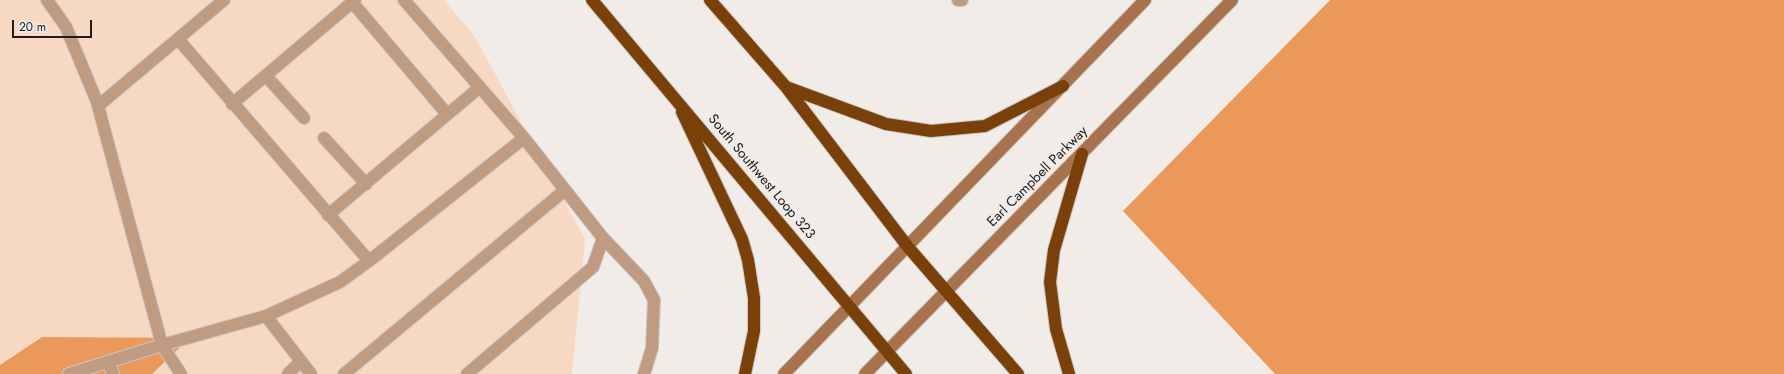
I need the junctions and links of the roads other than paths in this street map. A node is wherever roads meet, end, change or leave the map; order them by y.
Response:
1 (47, 0) edge
2 (224, 0) edge
3 (404, 0) edge
4 (592, 0) edge
5 (710, 0) edge
6 (958, 0) edge
7 (962, 0) edge
8 (1144, 0) edge
9 (1232, 0) edge
10 (353, 1) edge
11 (178, 39) junction
12 (266, 76) junction
13 (1063, 86) junction
14 (480, 87) junction
15 (786, 87) junction
16 (674, 96) junction
17 (232, 104) junction
18 (98, 106) junction
19 (448, 114) junction
20 (304, 118) dead end
21 (324, 138) dead end
22 (524, 138) junction
23 (1082, 154) junction
24 (366, 184) junction
25 (565, 190) junction
26 (328, 214) junction
27 (603, 238) junction
28 (908, 247) junction
29 (369, 261) junction
30 (946, 290) junction
31 (849, 306) junction
32 (266, 316) junction
33 (162, 344) junction
34 (887, 352) junction
35 (301, 361) junction
36 (108, 362) junction
37 (69, 374) edge
38 (113, 374) edge
39 (181, 374) edge
40 (288, 374) edge
41 (311, 374) edge
42 (344, 374) edge
43 (467, 374) edge
44 (644, 374) edge
45 (745, 374) edge
46 (784, 374) edge
47 (865, 374) edge
48 (906, 374) edge
49 (1018, 374) edge
50 (1069, 374) edge

1 - 18 lane
2 - 11 lane
3 - 14 lane
4 - 16 highway, South Southwest Loop 323
5 - 15 highway
6 - 7 lane
8 - 13 main road
9 - 23 main road, Earl Campbell Parkway
10 - 12 lane
10 - 19 lane
11 - 17 lane
11 - 18 lane
12 - 17 lane
12 - 20 lane
13 - 15 highway
13 - 28 main road
14 - 19 lane
14 - 22 lane
15 - 28 highway
16 - 31 highway, South Southwest Loop 323
16 - 45 highway
17 - 26 lane
18 - 33 lane
19 - 24 lane
21 - 24 lane
22 - 25 lane
22 - 29 lane
23 - 30 main road, Earl Campbell Parkway
23 - 50 highway
24 - 26 lane
25 - 27 lane
25 - 42 lane
26 - 29 lane
27 - 43 lane
27 - 44 lane
28 - 30 highway
28 - 31 main road
29 - 32 lane
30 - 34 main road, Earl Campbell Parkway
30 - 49 highway
31 - 34 highway, South Southwest Loop 323
31 - 46 main road
32 - 33 lane
32 - 35 lane
33 - 36 lane
33 - 39 lane
34 - 47 main road, Earl Campbell Parkway
34 - 48 highway, South Southwest Loop 323
35 - 40 lane
35 - 41 lane
36 - 37 lane
36 - 38 lane

